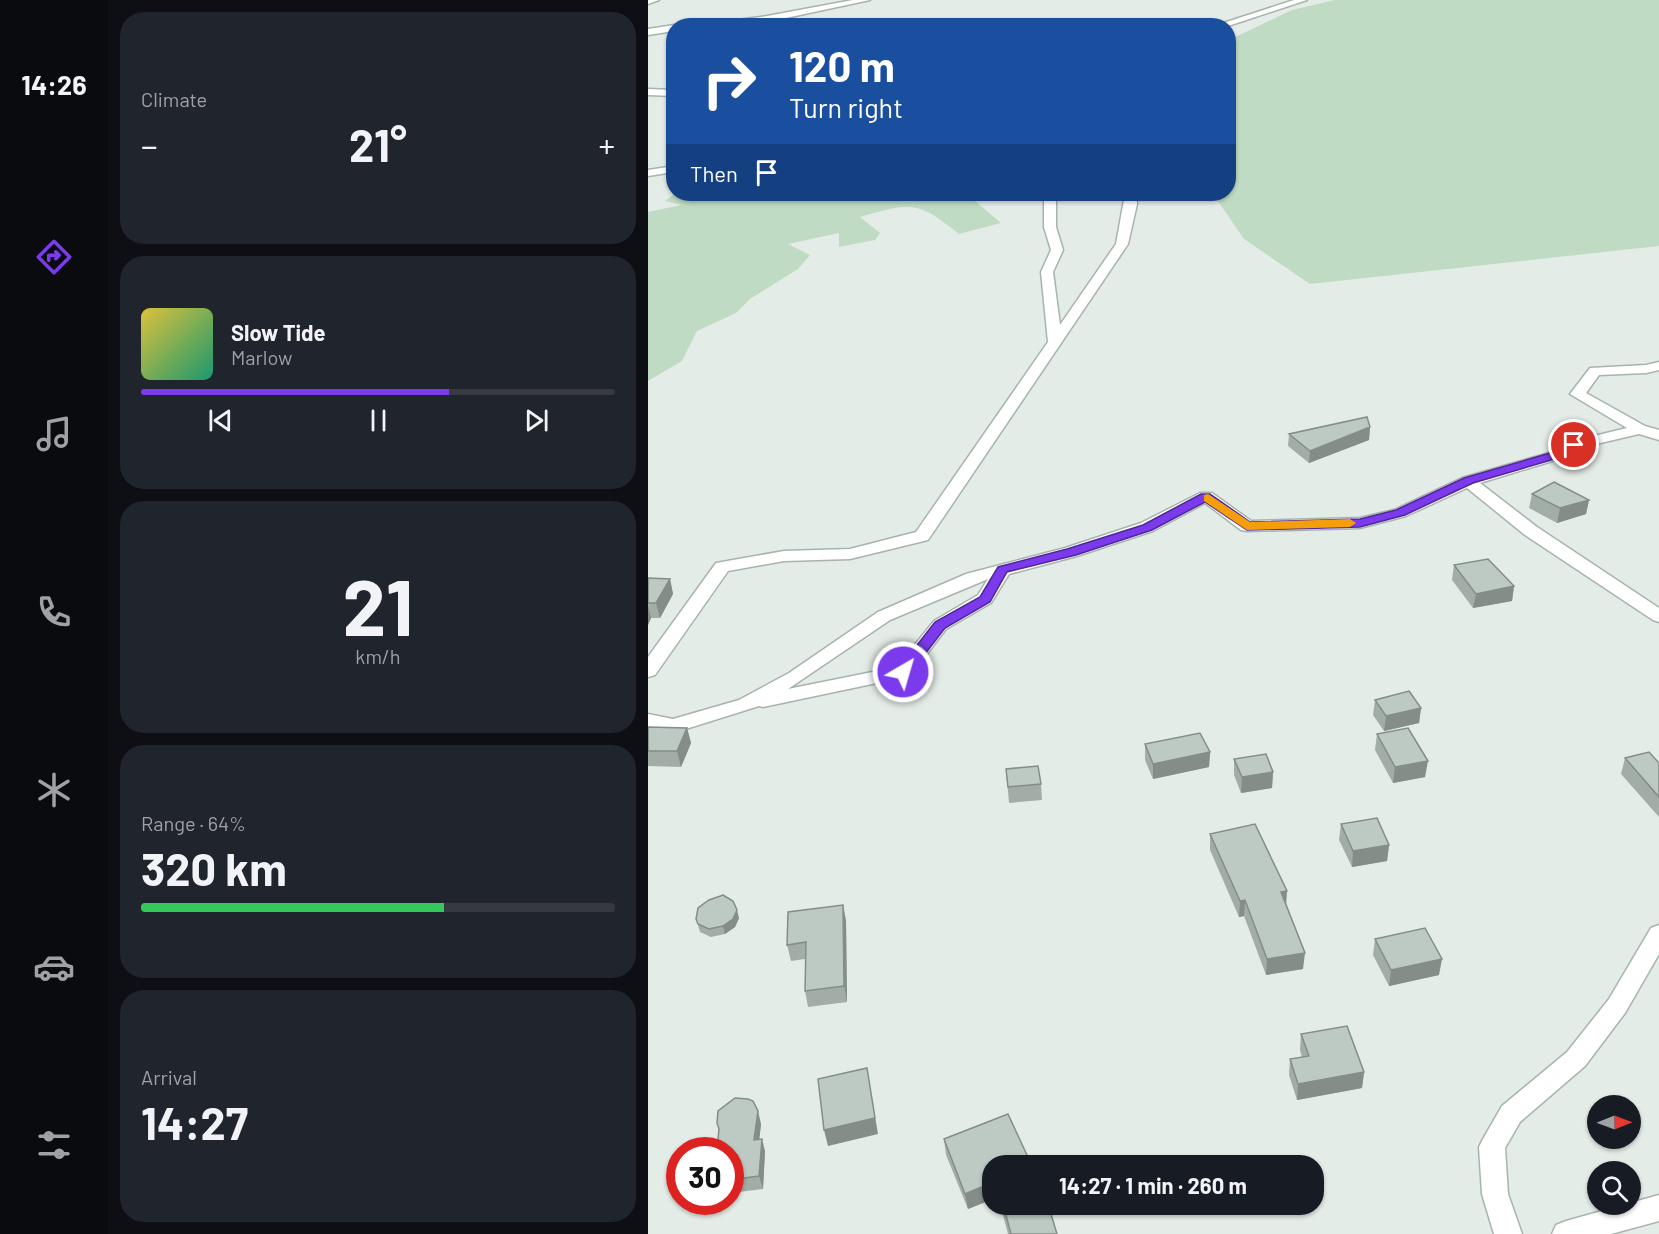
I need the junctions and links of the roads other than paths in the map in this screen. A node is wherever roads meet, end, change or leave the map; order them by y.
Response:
1 (655, 0) edge
2 (866, 0) edge
3 (1303, 0) edge
4 (648, 1) edge
5 (772, 18) edge
6 (1236, 20) edge
7 (666, 29) edge
8 (648, 32) edge
9 (648, 92) edge
10 (666, 93) edge
11 (666, 171) edge
12 (648, 174) edge
13 (1050, 201) edge
14 (1131, 201) edge
15 (1055, 342) junction
16 (1659, 366) edge
17 (1640, 429) junction
18 (1659, 435) edge
19 (1468, 481) junction
20 (1002, 570) junction
21 (1659, 616) edge
22 (648, 671) edge
23 (746, 705) junction
24 (648, 721) edge
25 (1659, 934) edge
26 (1659, 1208) edge
27 (1508, 1234) edge
28 (1566, 1234) edge

1 - 4 street
2 - 5 street
3 - 6 street
7 - 8 street
9 - 10 street
11 - 12 street
13 - 15 street
14 - 15 street
15 - 22 street
16 - 17 street
17 - 18 street
17 - 19 street
19 - 20 street
19 - 21 street
20 - 23 street
20 - 23 street
23 - 24 street
25 - 27 street
26 - 28 street

